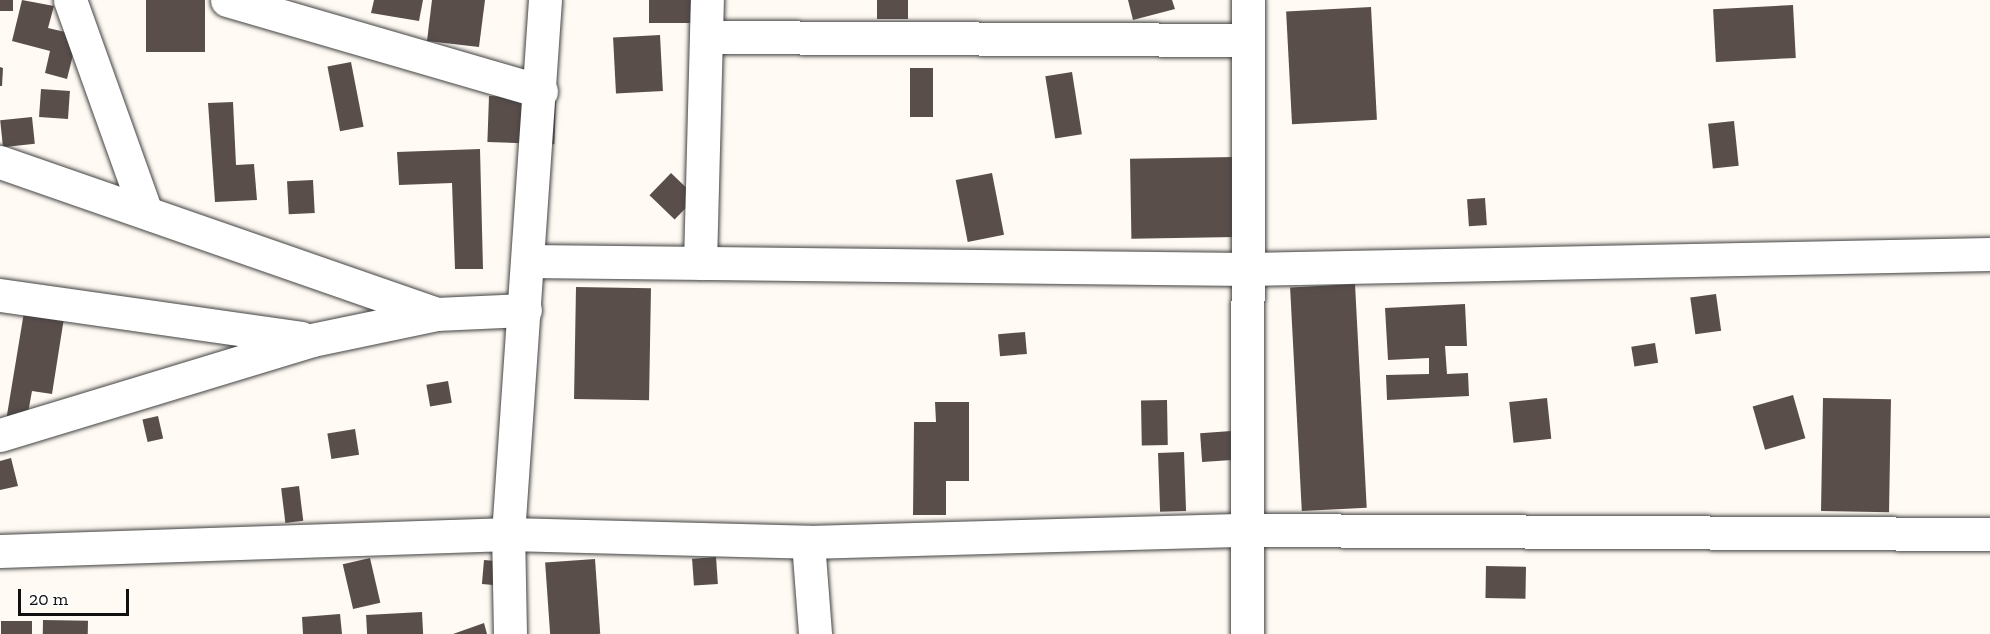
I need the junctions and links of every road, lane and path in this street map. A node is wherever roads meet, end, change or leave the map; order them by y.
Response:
1 (70, 0) edge
2 (227, 0) edge
3 (545, 0) edge
4 (707, 0) edge
5 (1248, 0) edge
6 (709, 37) junction
7 (1247, 40) junction
8 (541, 91) junction
9 (0, 162) edge
10 (145, 210) junction
11 (1990, 254) edge
12 (528, 261) junction
13 (700, 263) junction
14 (1246, 269) junction
15 (0, 295) edge
16 (525, 310) junction
17 (435, 314) junction
18 (312, 340) junction
19 (0, 435) edge
20 (1247, 530) junction
21 (508, 534) junction
22 (1990, 534) edge
23 (808, 542) junction
24 (0, 551) edge
25 (510, 634) edge
26 (815, 634) edge
27 (1247, 634) edge

1 - 10 street
2 - 8 street
3 - 8 street
4 - 6 street
5 - 7 street
6 - 7 street
6 - 13 street
7 - 14 street
8 - 12 street
9 - 10 street
10 - 17 street
11 - 14 street
12 - 13 street
12 - 16 street
13 - 14 street
14 - 20 street
15 - 18 street
16 - 17 street
16 - 21 street
17 - 18 street
18 - 19 street
20 - 22 street
20 - 23 street
20 - 27 street
21 - 23 street
21 - 24 street
21 - 25 street
23 - 26 street

